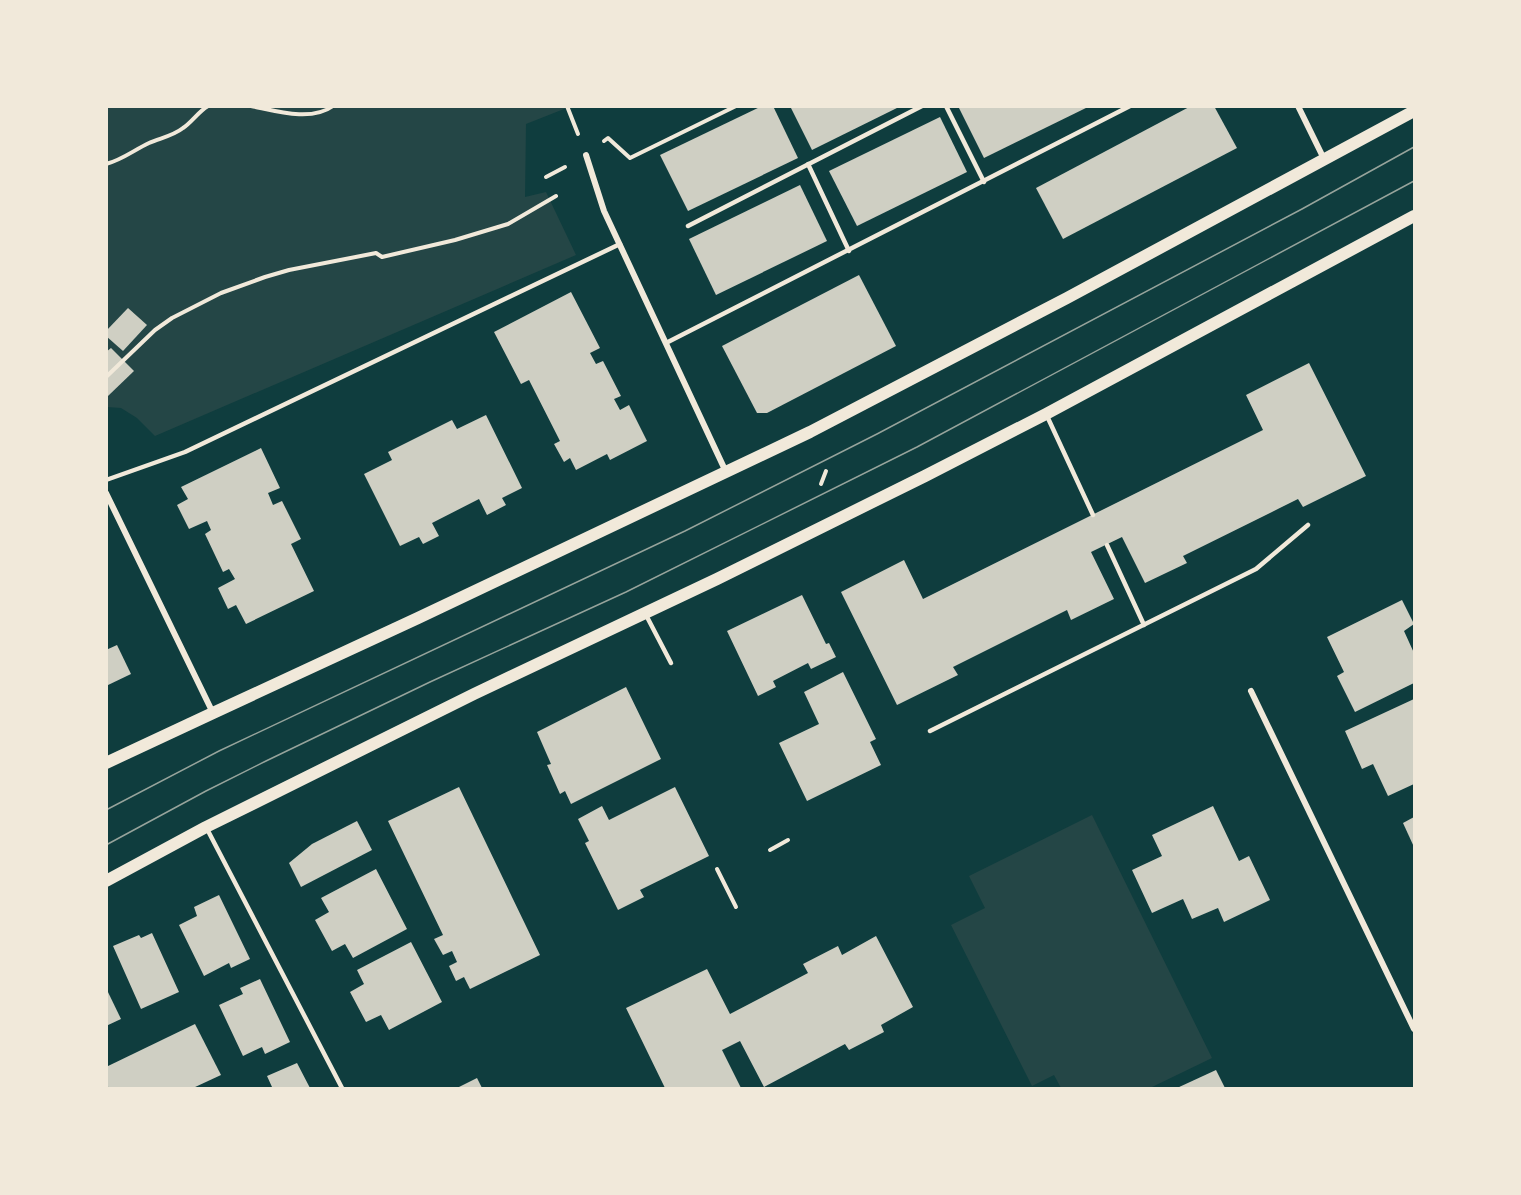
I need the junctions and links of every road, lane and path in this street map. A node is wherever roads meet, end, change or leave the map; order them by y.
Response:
1 (208, 106) edge
2 (251, 106) edge
3 (333, 106) edge
4 (567, 106) edge
5 (736, 106) edge
6 (922, 106) edge
7 (946, 106) edge
8 (1130, 106) edge
9 (1298, 106) edge
10 (1414, 111) edge
11 (608, 138) dead end
12 (586, 155) joint
13 (1324, 159) junction
14 (106, 164) edge
15 (808, 164) junction
16 (984, 182) junction
17 (556, 196) dead end
18 (1414, 216) edge
19 (688, 226) dead end
20 (620, 244) junction
21 (849, 251) junction
22 (666, 344) junction
23 (106, 376) edge
24 (1046, 414) junction
25 (826, 471) dead end
26 (726, 472) junction
27 (106, 480) edge
28 (821, 484) dead end
29 (106, 493) edge
30 (1093, 515) dead end
31 (1308, 525) dead end
32 (1107, 545) dead end
33 (645, 613) junction
34 (1144, 625) junction
35 (672, 663) dead end
36 (1251, 691) dead end
37 (213, 712) junction
38 (930, 731) dead end
39 (106, 763) edge
40 (206, 827) junction
41 (788, 840) dead end
42 (770, 850) dead end
43 (717, 868) dead end
44 (106, 881) edge
45 (736, 907) dead end
46 (1414, 1029) edge
47 (342, 1089) edge

1 - 14 path
2 - 3 path
4 - 12 path
5 - 11 path
6 - 15 lane
7 - 16 lane
8 - 16 lane
9 - 13 street
10 - 13 main road
12 - 20 street
13 - 26 main road
15 - 19 lane
15 - 21 lane
16 - 21 lane
17 - 23 path
18 - 24 main road
20 - 22 street
20 - 27 lane
21 - 22 lane
22 - 26 street
24 - 30 lane
24 - 33 main road
25 - 28 path
26 - 37 main road
29 - 37 street
31 - 34 lane
32 - 34 lane
33 - 35 lane
33 - 40 main road
34 - 38 lane
36 - 46 street
37 - 39 main road
40 - 44 main road
40 - 47 lane
41 - 42 path
43 - 45 path

